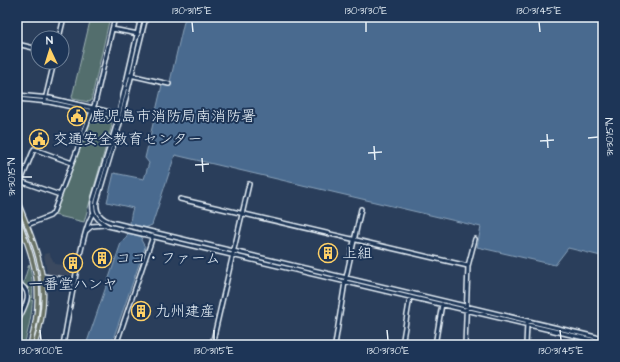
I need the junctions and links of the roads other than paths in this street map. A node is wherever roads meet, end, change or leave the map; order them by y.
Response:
1 (64, 17) edge
2 (115, 17) edge
3 (141, 17) edge
4 (146, 17) edge
5 (112, 29) junction
6 (61, 30) edge
7 (137, 34) junction
8 (141, 35) junction
9 (17, 44) edge
10 (30, 47) edge
11 (52, 70) edge
12 (130, 75) junction
13 (168, 84) dead end
14 (17, 95) edge
15 (17, 99) edge
16 (45, 100) junction
17 (92, 109) junction
18 (119, 115) junction
19 (72, 163) junction
20 (17, 180) edge
21 (22, 181) junction
22 (249, 184) dead end
23 (60, 195) junction
24 (180, 199) dead end
25 (17, 200) edge
26 (362, 209) dead end
27 (96, 213) junction
28 (242, 214) junction
29 (17, 216) edge
30 (27, 225) junction
31 (108, 226) junction
32 (126, 228) junction
33 (149, 233) junction
34 (84, 236) junction
35 (153, 236) junction
36 (354, 239) junction
37 (474, 240) dead end
38 (234, 251) junction
39 (233, 256) junction
40 (468, 266) junction
41 (43, 276) junction
42 (345, 280) junction
43 (75, 281) junction
44 (17, 283) edge
45 (410, 297) junction
46 (442, 304) junction
47 (468, 306) junction
48 (467, 310) junction
49 (527, 320) junction
50 (17, 323) edge
51 (527, 325) junction
52 (603, 327) edge
53 (601, 344) edge
54 (30, 345) edge
55 (35, 345) edge
56 (63, 345) edge
57 (116, 345) edge
58 (212, 345) edge
59 (335, 345) edge
60 (402, 345) edge
61 (435, 345) edge
62 (465, 345) edge
63 (526, 345) edge

1 - 6 street
2 - 5 street
3 - 7 street
4 - 8 street
5 - 7 street
5 - 17 street
7 - 8 street
7 - 12 street
8 - 12 street
9 - 10 street
11 - 16 street
12 - 13 street
12 - 18 street
14 - 16 street
15 - 16 street
16 - 17 street
17 - 18 street
17 - 19 street
18 - 27 street
19 - 21 street
19 - 23 street
20 - 21 street
21 - 23 street
22 - 28 street
23 - 30 street
24 - 28 street
25 - 30 main road
26 - 36 street
27 - 31 street
27 - 32 street
27 - 34 street
28 - 36 street
28 - 38 street
29 - 54 main road
30 - 41 main road
31 - 32 street
31 - 34 street
32 - 33 street
33 - 35 street
33 - 38 street
34 - 43 street
35 - 39 street
35 - 57 street
36 - 40 street
36 - 42 street
37 - 40 street
38 - 39 street
38 - 42 street
39 - 42 street
39 - 58 street
40 - 47 street
41 - 43 street
41 - 55 main road
42 - 45 street
42 - 47 street
42 - 59 street
43 - 56 street
44 - 50 street
45 - 46 street
45 - 60 street
46 - 48 street
46 - 61 street
47 - 48 street
47 - 49 street
48 - 51 street
48 - 62 street
49 - 51 street
49 - 53 street
51 - 53 street
51 - 63 street
52 - 53 street

